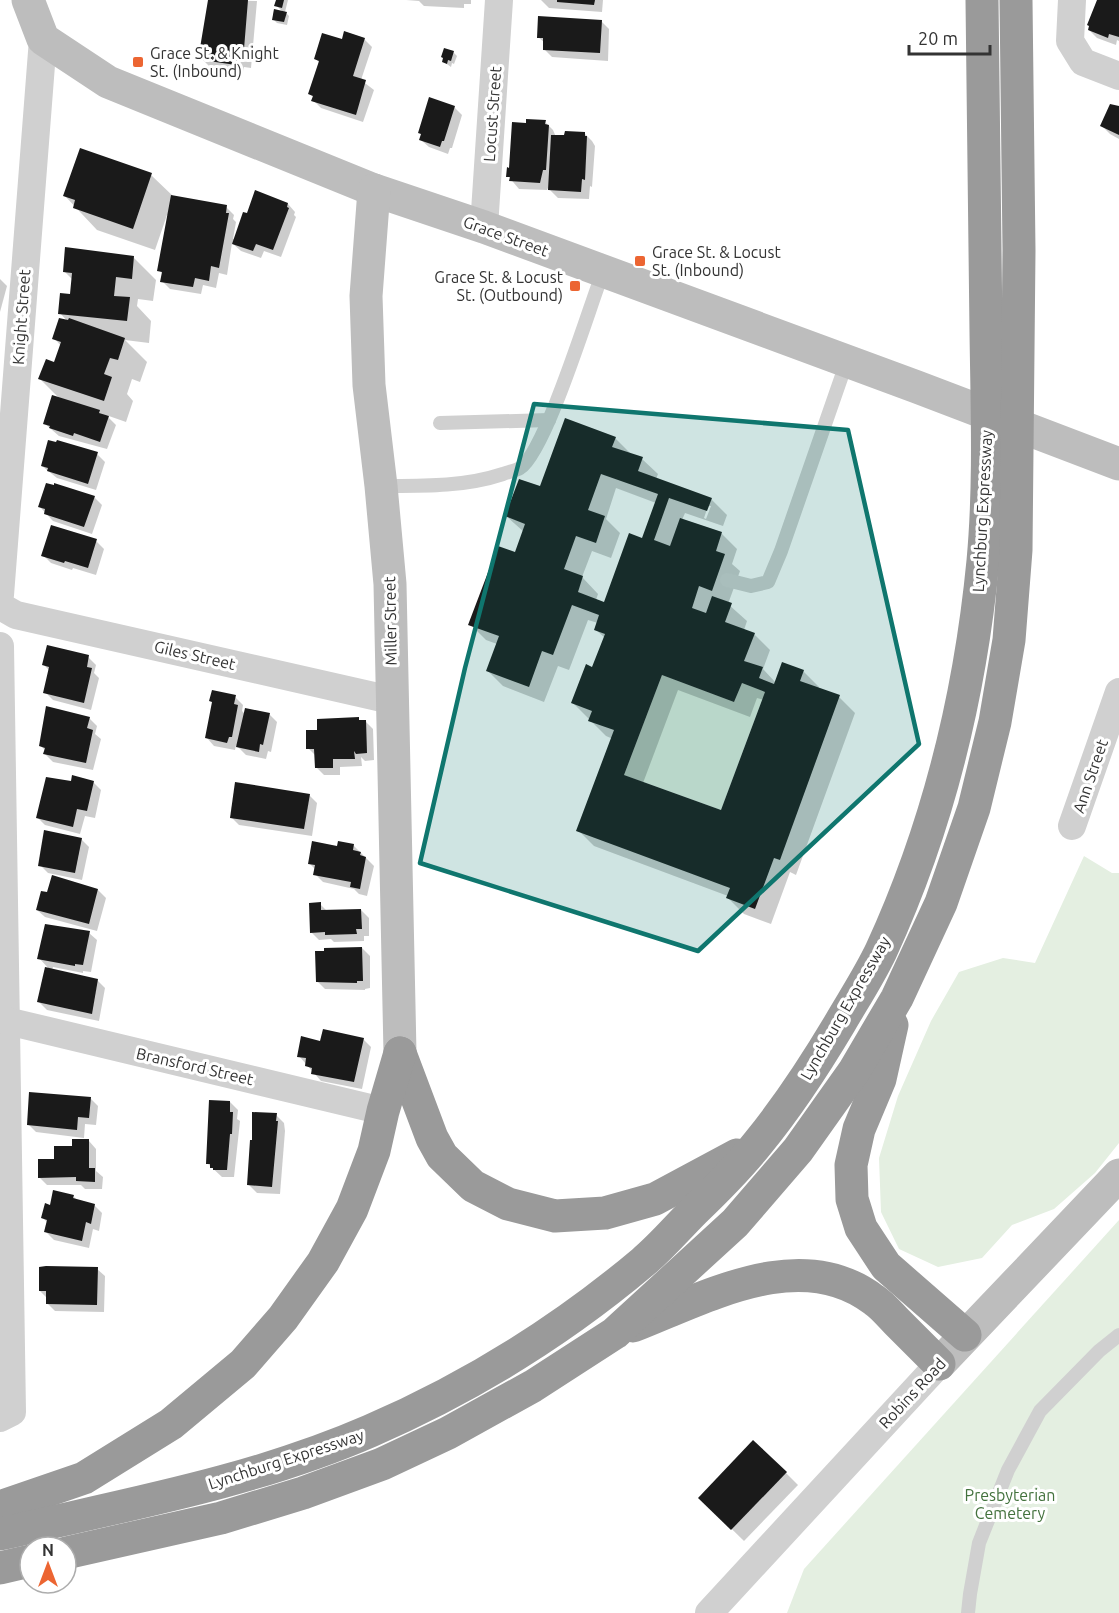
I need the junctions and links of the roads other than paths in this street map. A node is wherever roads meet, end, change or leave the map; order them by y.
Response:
1 (28, 0) edge
2 (499, 0) edge
3 (982, 0) edge
4 (1016, 0) edge
5 (1072, 0) edge
6 (43, 39) junction
7 (1119, 76) edge
8 (374, 190) junction
9 (484, 227) junction
10 (603, 272) junction
11 (847, 361) junction
12 (549, 420) junction
13 (440, 423) dead end
14 (1106, 459) edge
15 (381, 486) junction
16 (727, 580) dead end
17 (0, 595) edge
18 (0, 606) edge
19 (0, 646) edge
20 (1119, 692) edge
21 (391, 700) junction
22 (1072, 826) dead end
23 (897, 998) junction
24 (7, 1021) junction
25 (399, 1053) junction
26 (4, 1106) edge
27 (383, 1111) junction
28 (757, 1144) junction
29 (1119, 1175) edge
30 (615, 1333) junction
31 (965, 1335) junction
32 (1119, 1335) edge
33 (939, 1364) junction
34 (0, 1418) edge
35 (0, 1507) edge
36 (0, 1534) edge
37 (78, 1550) edge
38 (18, 1564) edge
39 (0, 1568) edge
40 (709, 1613) edge
41 (968, 1613) edge

1 - 6 main road
2 - 9 street, Locust Street
3 - 28 highway, Lynchburg Expressway
4 - 23 highway, Lynchburg Expressway
5 - 7 street
6 - 8 main road, Grace Street
6 - 17 street, Knight Street
8 - 9 main road, Grace Street
8 - 15 main road, Miller Street
9 - 10 main road, Grace Street
10 - 11 main road, Grace Street
10 - 12 lane
11 - 14 main road, Grace Street
11 - 16 lane
12 - 13 lane
12 - 15 lane
15 - 21 main road, Miller Street
18 - 21 street, Giles Street
19 - 24 street
20 - 22 street, Ann Street
21 - 25 main road, Miller Street
23 - 30 highway, Lynchburg Expressway
23 - 31 highway
24 - 26 street
24 - 27 street, Bransford Street
25 - 27 highway
25 - 28 highway
26 - 34 street
27 - 35 highway
28 - 36 highway, Lynchburg Expressway
29 - 31 main road, Robins Road
30 - 33 highway
30 - 37 highway, Lynchburg Expressway
31 - 33 main road, Robins Road
32 - 41 lane
33 - 40 street, Robins Road
38 - 39 highway

